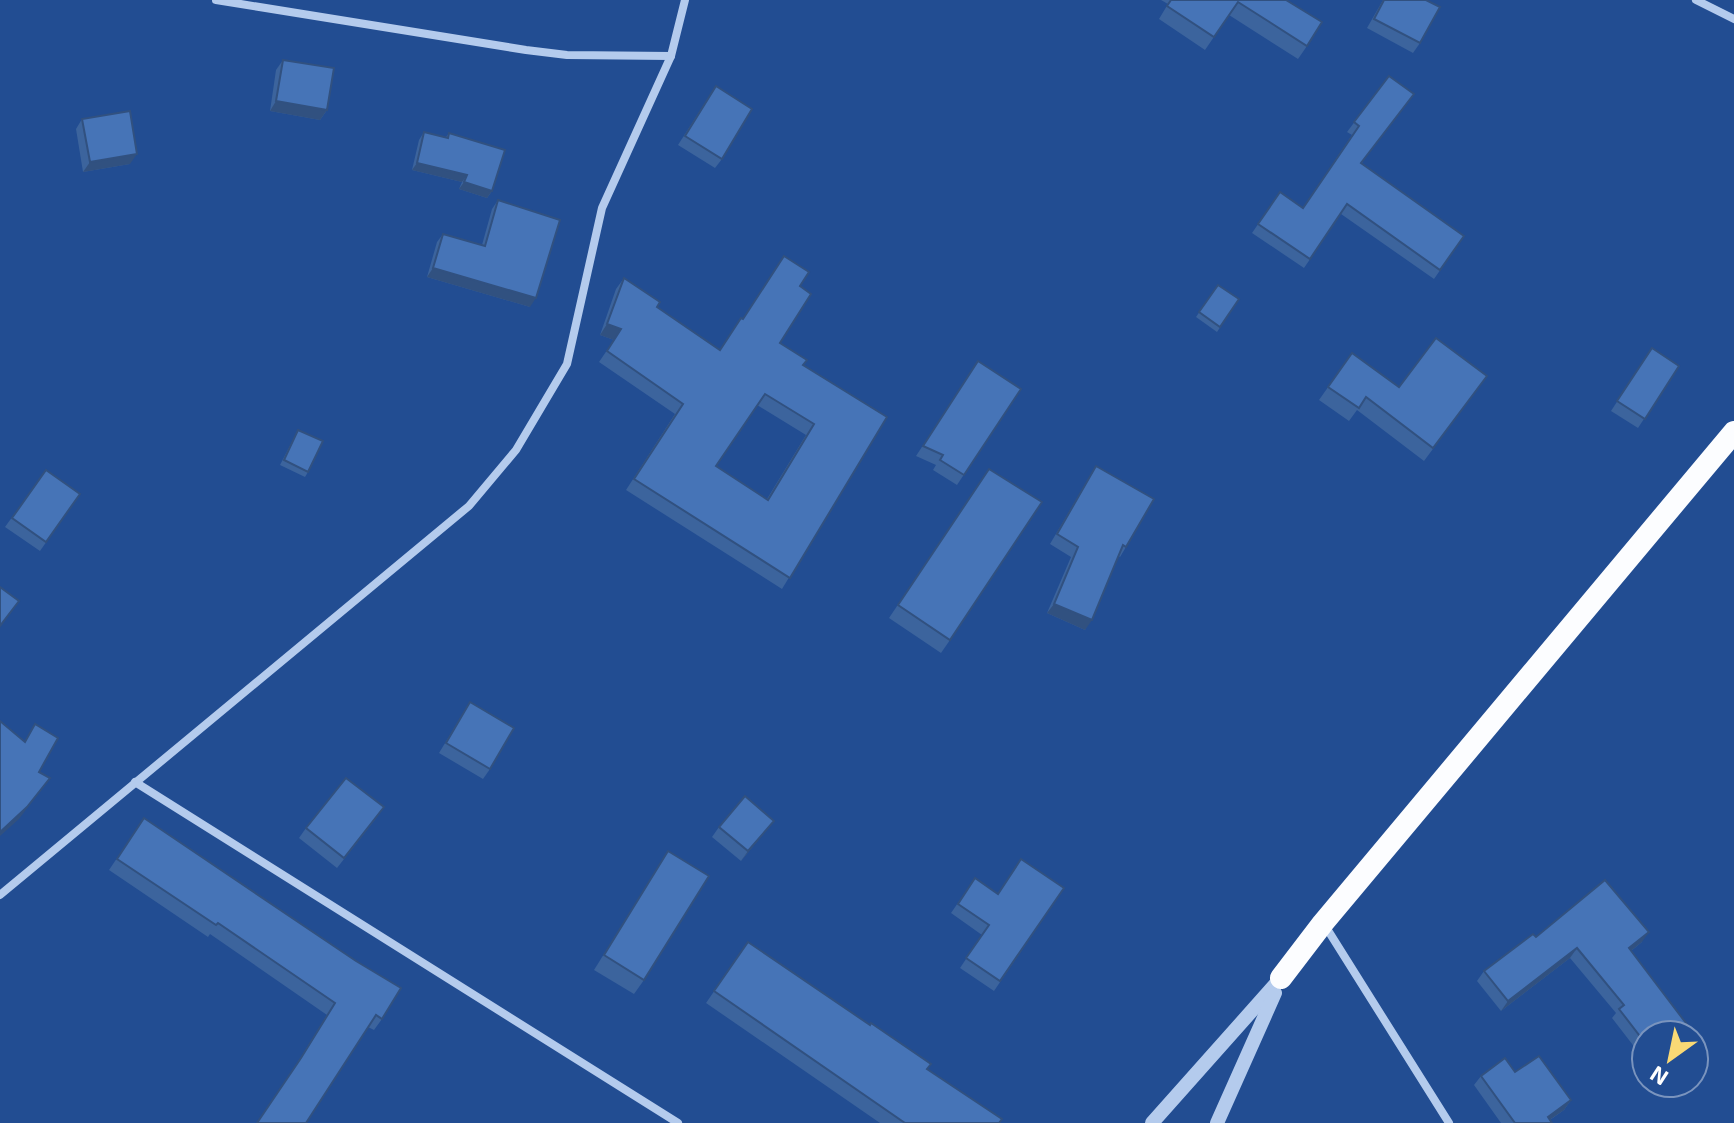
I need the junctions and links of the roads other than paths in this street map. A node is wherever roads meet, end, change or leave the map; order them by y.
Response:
1 (216, 0) edge
2 (685, 0) edge
3 (1696, 0) edge
4 (1734, 19) edge
5 (671, 56) junction
6 (1734, 432) edge
7 (135, 782) junction
8 (0, 895) edge
9 (1323, 923) junction
10 (1281, 978) junction
11 (678, 1123) edge
12 (1152, 1123) edge
13 (1217, 1123) edge
14 (1449, 1123) edge

1 - 5 street
2 - 5 street
3 - 4 street
5 - 7 street
6 - 9 highway
7 - 8 street
7 - 11 street
9 - 10 highway
9 - 14 street
10 - 12 street
10 - 13 street

